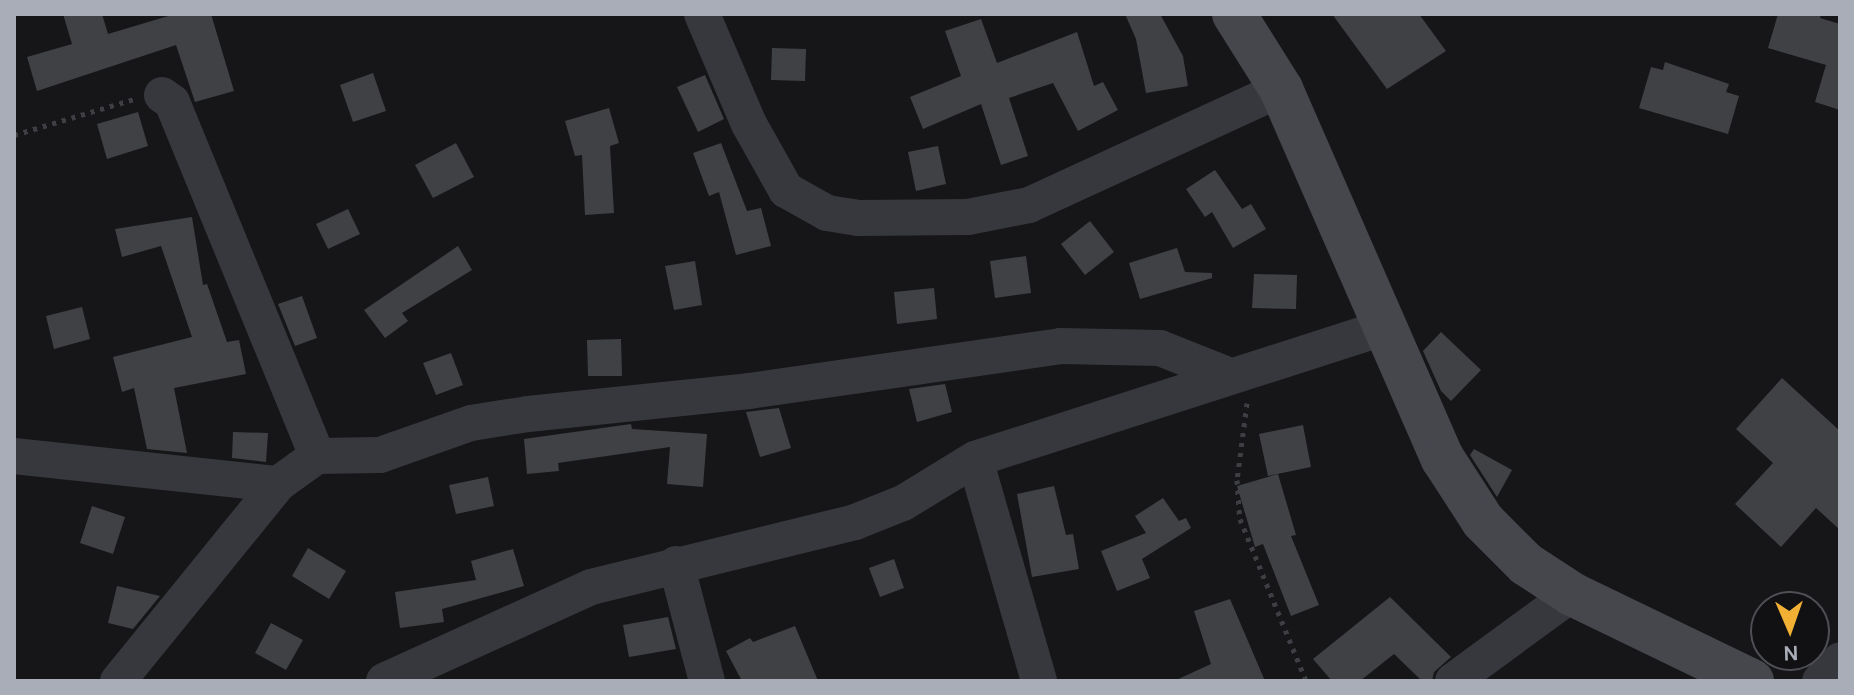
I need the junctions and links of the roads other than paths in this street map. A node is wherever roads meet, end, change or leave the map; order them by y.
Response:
1 (702, 14) edge
2 (1234, 14) edge
3 (1281, 89) junction
4 (162, 95) road end
5 (1386, 327) junction
6 (1240, 370) junction
7 (14, 456) edge
8 (317, 456) junction
9 (975, 459) junction
10 (278, 484) junction
11 (676, 564) junction
12 (1572, 594) junction
13 (1840, 660) edge
14 (118, 681) edge
15 (384, 681) edge
16 (707, 681) edge
17 (1039, 681) edge
18 (1453, 681) edge
19 (1752, 681) edge
20 (1820, 681) edge

1 - 3 street
2 - 3 street
3 - 5 street
4 - 8 street
5 - 6 street
5 - 12 street
6 - 8 street
6 - 9 street
7 - 10 street
8 - 10 street
9 - 11 street
9 - 17 street
10 - 14 street
11 - 15 street
11 - 16 street
12 - 18 street
12 - 19 street
13 - 20 street

